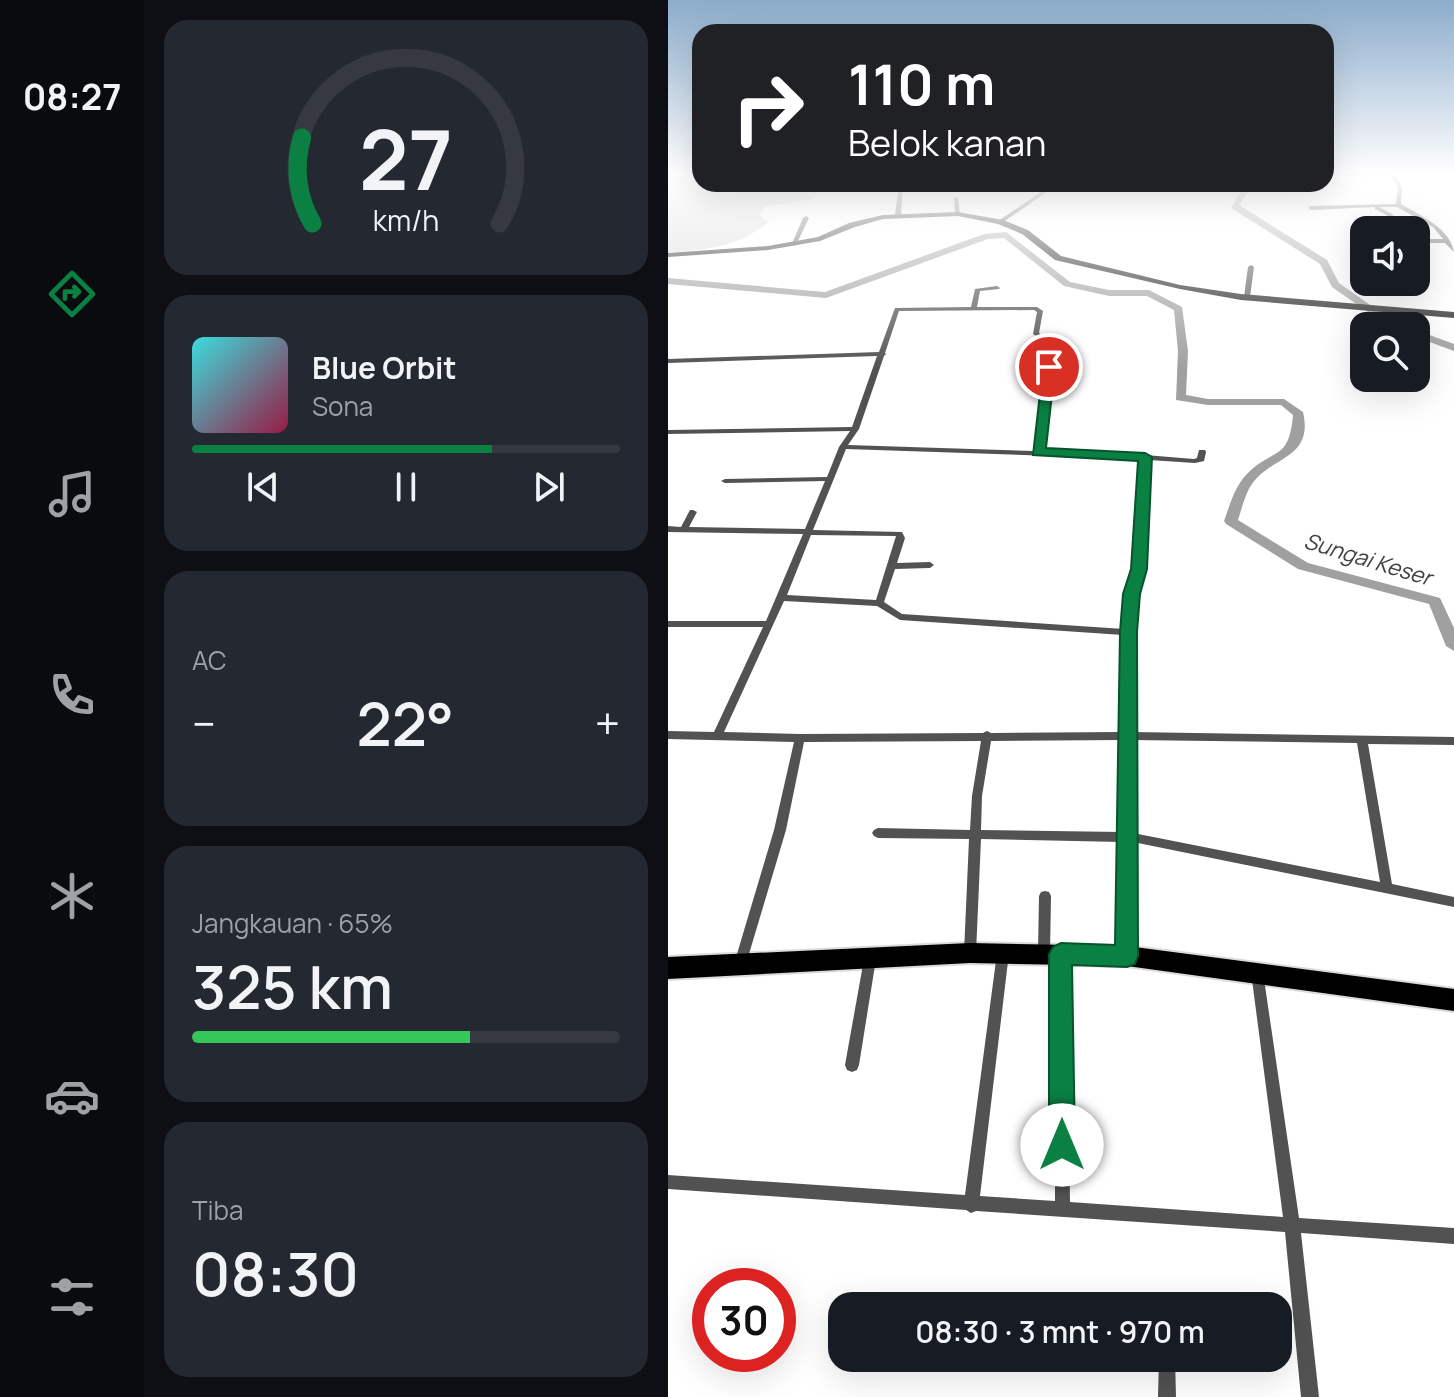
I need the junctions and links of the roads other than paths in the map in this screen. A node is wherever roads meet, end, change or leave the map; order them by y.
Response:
1 (796, 238) edge
2 (822, 238) edge
3 (1033, 238) edge
4 (1446, 238) edge
5 (1430, 241) edge
6 (1448, 241) junction
7 (793, 245) junction
8 (1454, 250) edge
9 (668, 255) edge
10 (1251, 267) dead end
11 (997, 288) dead end
12 (1247, 297) junction
13 (974, 307) junction
14 (1454, 315) edge
15 (883, 354) junction
16 (668, 361) edge
17 (855, 429) junction
18 (668, 432) edge
19 (843, 447) junction
20 (1038, 452) junction
21 (1202, 452) dead end
22 (1145, 457) junction
23 (828, 479) junction
24 (725, 481) dead end
25 (693, 512) dead end
26 (668, 529) edge
27 (684, 529) junction
28 (808, 530) junction
29 (930, 565) dead end
30 (893, 566) junction
31 (781, 598) junction
32 (879, 603) junction
33 (668, 624) edge
34 (769, 624) junction
35 (1128, 632) junction
36 (668, 735) edge
37 (718, 735) junction
38 (987, 735) junction
39 (1127, 736) junction
40 (800, 738) junction
41 (1362, 741) junction
42 (1454, 741) edge
43 (878, 833) dead end
44 (976, 834) junction
45 (1130, 837) junction
46 (1387, 888) junction
47 (1045, 896) dead end
48 (1454, 902) edge
49 (1003, 952) junction
50 (970, 953) junction
51 (1052, 953) junction
52 (1127, 956) junction
53 (870, 959) junction
54 (739, 966) junction
55 (668, 968) edge
56 (1257, 972) junction
57 (1454, 1000) edge
58 (852, 1065) dead end
59 (668, 1182) edge
60 (971, 1205) junction
61 (1063, 1209) junction
62 (1292, 1225) junction
63 (1454, 1236) edge
64 (1167, 1372) edge
65 (1167, 1397) edge
66 (1310, 1397) edge

1 - 7 street
2 - 7 street
3 - 12 street
4 - 6 street
5 - 6 street
6 - 8 street
7 - 9 street
10 - 12 street
11 - 13 street
12 - 14 street
13 - 15 street
13 - 20 street
15 - 16 street
15 - 17 street
17 - 18 street
17 - 19 street
19 - 20 street
19 - 23 street
20 - 22 street
21 - 22 street
22 - 35 street
23 - 24 street
23 - 28 street
25 - 27 street
26 - 27 street
27 - 28 street
28 - 30 street
28 - 31 street
29 - 30 street
30 - 32 street
31 - 32 street
31 - 34 street
32 - 35 street
33 - 34 street
34 - 37 street
35 - 39 street
36 - 37 street
37 - 40 street
38 - 39 street
38 - 40 street
38 - 44 street
39 - 41 street
39 - 45 street
40 - 54 street
41 - 42 street
41 - 46 street
43 - 44 street
44 - 45 street
44 - 50 street
45 - 46 street
45 - 52 street
46 - 48 street
47 - 51 street
49 - 50 highway
49 - 51 highway
49 - 60 street
50 - 53 highway
51 - 52 highway
51 - 61 street
52 - 56 highway
53 - 54 highway
53 - 58 street
54 - 55 highway
56 - 57 highway
56 - 62 street
59 - 60 street
60 - 61 street
61 - 62 street
62 - 63 street
62 - 66 street
64 - 65 street

